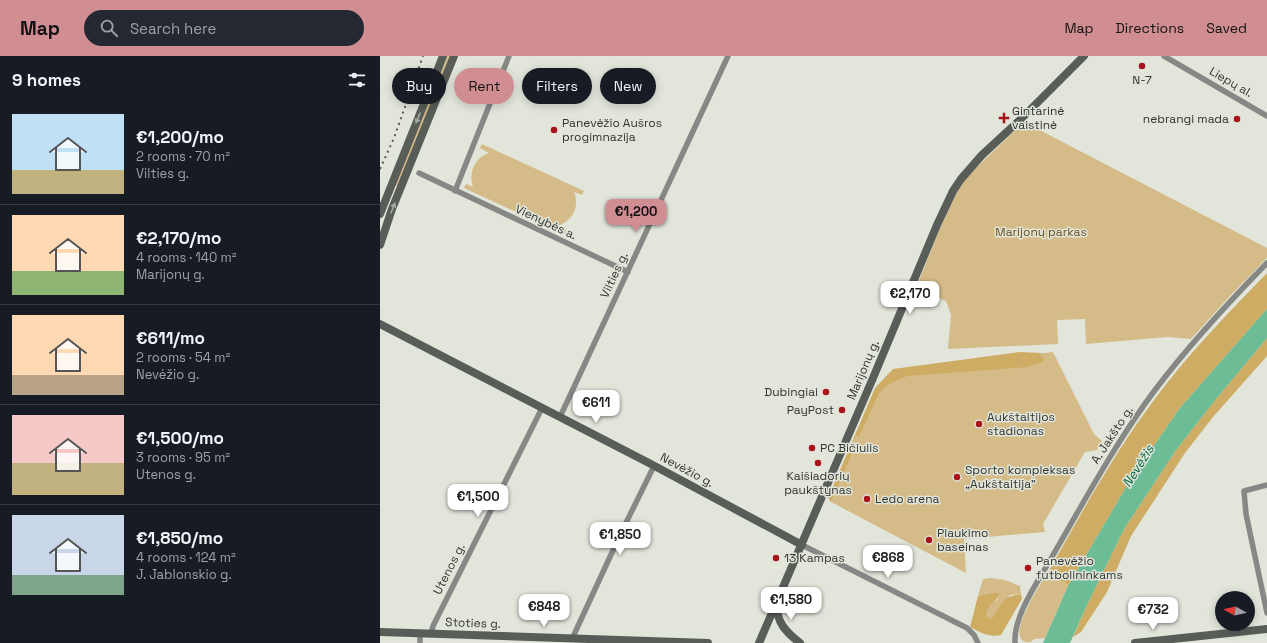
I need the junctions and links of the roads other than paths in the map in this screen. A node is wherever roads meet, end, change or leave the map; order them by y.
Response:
1 (443, 56) edge
2 (454, 56) edge
3 (509, 56) edge
4 (728, 56) edge
5 (1084, 56) edge
6 (1164, 56) edge
7 (1267, 116) edge
8 (419, 173) dead end
9 (455, 191) junction
10 (380, 214) edge
11 (380, 245) edge
12 (1267, 263) edge
13 (628, 272) junction
14 (380, 324) edge
15 (542, 408) junction
16 (560, 417) junction
17 (654, 466) junction
18 (1267, 485) edge
19 (802, 545) junction
20 (777, 602) junction
21 (1267, 612) edge
22 (1267, 629) edge
23 (380, 632) edge
24 (420, 634) junction
25 (431, 634) junction
26 (572, 639) junction
27 (1197, 640) edge
28 (585, 641) edge
29 (420, 643) edge
30 (708, 643) edge
31 (759, 643) edge
32 (800, 643) edge
33 (978, 643) edge
34 (1014, 643) edge
35 (1135, 643) edge

1 -> 10 main road
11 -> 2 main road
3 - 9 street
4 - 13 street, Vilties g.
5 - 19 main road, Marijonų g.
6 - 7 street, Liepų al.
8 - 9 street, Vienybės a.
9 - 13 street, Vienybės a.
12 - 34 street, A. Jakšto g.
13 - 16 street, Vilties g.
14 - 15 main road, Nevėžio g.
15 - 16 main road, Nevėžio g.
15 - 25 street, Utenos g.
16 - 17 main road, Nevėžio g.
17 - 19 main road, Nevėžio g.
17 - 26 street
18 - 21 street
19 - 20 main road, Marijonų g.
19 - 33 street, Nevėžio g.
20 - 31 main road, Marijonų g.
20 - 32 main road
22 - 27 main road
23 - 24 main road, Stoties g.
24 - 25 main road, Stoties g.
24 - 29 street
25 - 26 main road, Stoties g.
26 - 28 main road, Stoties g.
27 - 35 main road
28 - 30 main road, Stoties g.

